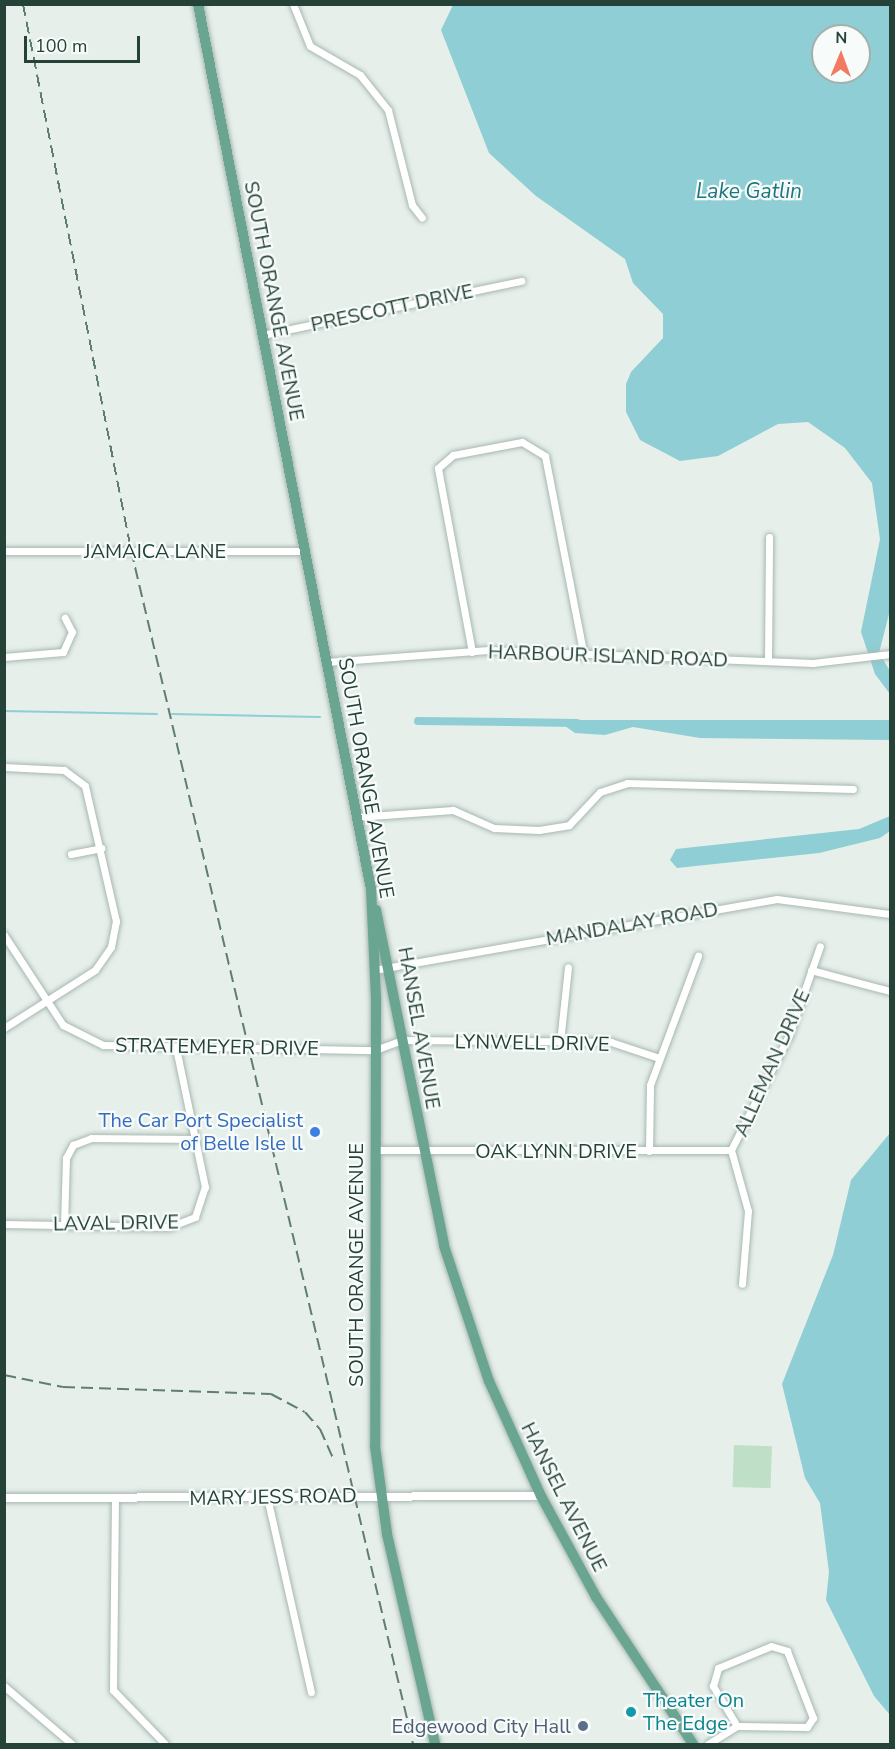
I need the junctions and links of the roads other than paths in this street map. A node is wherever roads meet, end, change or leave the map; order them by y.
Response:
1 (198, 4) edge
2 (293, 4) edge
3 (422, 218) dead end
4 (521, 281) dead end
5 (262, 334) junction
6 (769, 537) dead end
7 (4, 551) edge
8 (305, 551) junction
9 (65, 618) dead end
10 (472, 652) junction
11 (891, 654) edge
12 (584, 656) junction
13 (4, 657) edge
14 (768, 660) junction
15 (326, 662) junction
16 (4, 767) edge
17 (854, 789) dead end
18 (357, 817) junction
19 (101, 848) junction
20 (71, 855) dead end
21 (371, 889) junction
22 (891, 914) edge
23 (4, 935) edge
24 (820, 946) dead end
25 (698, 956) dead end
26 (392, 967) junction
27 (568, 967) dead end
28 (374, 970) junction
29 (812, 970) junction
30 (891, 992) edge
31 (46, 1002) junction
32 (4, 1028) edge
33 (402, 1040) junction
34 (560, 1042) junction
35 (176, 1048) junction
36 (375, 1050) junction
37 (659, 1058) junction
38 (194, 1139) junction
39 (733, 1148) junction
40 (374, 1150) junction
41 (422, 1150) junction
42 (649, 1151) junction
43 (4, 1224) edge
44 (64, 1225) junction
45 (742, 1284) dead end
46 (381, 1495) junction
47 (541, 1496) junction
48 (267, 1497) junction
49 (4, 1498) edge
50 (115, 1498) junction
51 (4, 1686) edge
52 (311, 1692) dead end
53 (737, 1726) junction
54 (72, 1744) edge
55 (165, 1744) edge
56 (435, 1744) edge
57 (693, 1744) edge
58 (708, 1744) edge

1 - 5 main road, SOUTH ORANGE AVENUE
2 - 3 street
4 - 5 street, PRESCOTT DRIVE
5 - 8 main road, SOUTH ORANGE AVENUE
6 - 14 street
7 - 8 street, JAMAICA LANE
8 - 15 main road, SOUTH ORANGE AVENUE
9 - 13 street
10 - 12 street, HARBOUR ISLAND ROAD
10 - 12 street
10 - 15 street, HARBOUR ISLAND ROAD
11 - 14 street, HARBOUR ISLAND ROAD
12 - 14 street, HARBOUR ISLAND ROAD
15 - 18 main road, SOUTH ORANGE AVENUE
16 - 19 street
17 - 18 street
18 - 21 main road, SOUTH ORANGE AVENUE
19 - 20 street
19 - 31 street
21 - 26 main road, HANSEL AVENUE
21 - 28 main road, SOUTH ORANGE AVENUE
22 - 26 street, MANDALAY ROAD
23 - 31 street, STRATEMEYER DRIVE
24 - 29 street, ALLEMAN DRIVE
25 - 37 street
26 - 28 street, MANDALAY ROAD
26 - 33 main road, HANSEL AVENUE
27 - 34 street
28 - 36 main road, SOUTH ORANGE AVENUE
29 - 30 street
29 - 39 street, ALLEMAN DRIVE
31 - 32 street
31 - 35 street, STRATEMEYER DRIVE
33 - 34 street, LYNWELL DRIVE
33 - 36 street
33 - 41 main road, HANSEL AVENUE
34 - 37 street, LYNWELL DRIVE
35 - 36 street, STRATEMEYER DRIVE
35 - 38 street, LAVAL DRIVE
36 - 40 main road, SOUTH ORANGE AVENUE
37 - 42 street
38 - 44 street
38 - 44 street, LAVAL DRIVE
39 - 42 street, OAK LYNN DRIVE
39 - 45 street
40 - 41 street, OAK LYNN DRIVE
40 - 46 main road, SOUTH ORANGE AVENUE
41 - 42 street, OAK LYNN DRIVE
41 - 47 main road, HANSEL AVENUE
43 - 44 street, LAVAL DRIVE
46 - 47 street, MARY JESS ROAD
46 - 48 street, MARY JESS ROAD
46 - 56 main road, SOUTH ORANGE AVENUE
47 - 57 main road, HANSEL AVENUE
48 - 50 street, MARY JESS ROAD
48 - 52 street
49 - 50 street, MARY JESS ROAD
50 - 55 street
51 - 54 street
53 - 53 street
53 - 58 street

